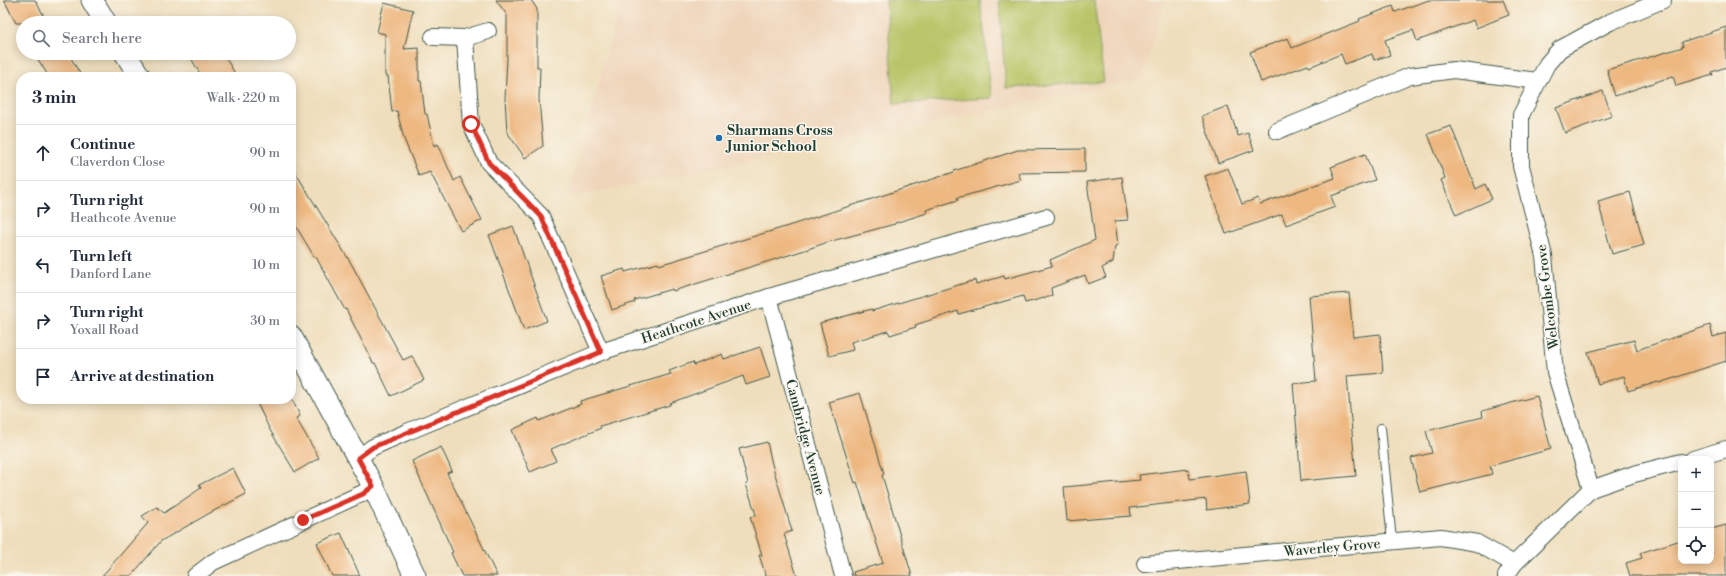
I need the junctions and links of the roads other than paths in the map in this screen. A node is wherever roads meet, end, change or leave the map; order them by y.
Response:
1 (92, 0) edge
2 (1663, 0) edge
3 (102, 16) edge
4 (488, 31) dead end
5 (433, 37) dead end
6 (465, 38) junction
7 (129, 60) edge
8 (137, 72) edge
9 (1537, 81) junction
10 (1277, 131) dead end
11 (1046, 216) dead end
12 (769, 298) junction
13 (296, 345) edge
14 (601, 352) junction
15 (1381, 428) dead end
16 (1726, 450) edge
17 (1704, 456) edge
18 (358, 458) junction
19 (1678, 463) edge
20 (373, 486) junction
21 (1591, 489) junction
22 (1392, 541) junction
23 (1145, 564) dead end
24 (1510, 570) edge
25 (195, 576) edge
26 (415, 576) edge
27 (844, 576) edge

1 - 3 street
2 - 9 street, Welcombe Grove
4 - 6 street
5 - 6 street
6 - 14 street
7 - 8 street
9 - 10 street
9 - 21 street, Welcombe Grove
11 - 12 street, Heathcote Avenue
12 - 14 street, Heathcote Avenue
12 - 27 street, Cambridge Avenue
13 - 18 street
14 - 18 street, Heathcote Avenue
15 - 22 lane
16 - 17 street
18 - 20 street
19 - 21 street
20 - 25 street
20 - 26 street
21 - 24 street
22 - 23 street, Waverley Grove
22 - 24 street, Waverley Grove

